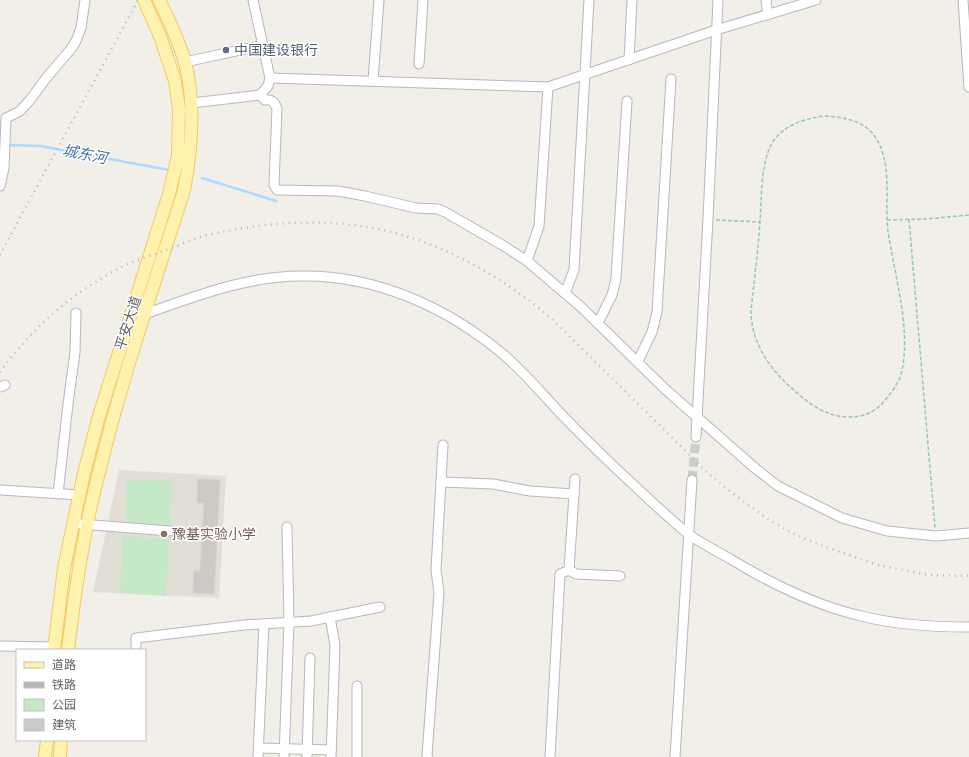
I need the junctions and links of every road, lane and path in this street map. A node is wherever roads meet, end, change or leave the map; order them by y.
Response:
1 (85, 0) edge
2 (144, 0) edge
3 (159, 0) edge
4 (253, 0) edge
5 (379, 0) edge
6 (423, 0) edge
7 (589, 0) edge
8 (632, 0) edge
9 (718, 0) edge
10 (766, 0) edge
11 (963, 0) edge
12 (811, 1) edge
13 (768, 15) junction
14 (716, 30) junction
15 (263, 46) junction
16 (629, 60) junction
17 (185, 62) junction
18 (419, 64) dead end
19 (585, 75) junction
20 (270, 78) junction
21 (671, 79) dead end
22 (373, 81) junction
23 (548, 87) junction
24 (969, 87) edge
25 (260, 95) junction
26 (627, 101) dead end
27 (192, 103) junction
28 (0, 186) edge
29 (969, 215) edge
30 (708, 219) junction
31 (909, 219) junction
32 (887, 220) junction
33 (760, 222) junction
34 (527, 261) junction
35 (565, 294) junction
36 (76, 312) dead end
37 (145, 314) junction
38 (598, 323) junction
39 (638, 361) junction
40 (696, 416) junction
41 (696, 437) tunnel mouth
42 (443, 445) dead end
43 (575, 479) dead end
44 (692, 480) tunnel mouth
45 (441, 482) junction
46 (0, 490) edge
47 (58, 494) junction
48 (574, 494) junction
49 (79, 495) junction
50 (73, 523) junction
51 (86, 526) junction
52 (287, 527) dead end
53 (170, 531) dead end
54 (969, 532) edge
55 (688, 534) junction
56 (936, 536) junction
57 (570, 570) junction
58 (620, 576) dead end
59 (380, 607) dead end
60 (330, 617) junction
61 (289, 622) junction
62 (264, 624) junction
63 (969, 627) edge
64 (0, 646) edge
65 (136, 646) dead end
66 (54, 649) edge
67 (68, 649) edge
68 (310, 658) dead end
69 (357, 686) dead end
70 (47, 741) edge
71 (61, 741) edge
72 (258, 752) edge
73 (285, 753) edge
74 (307, 753) edge
75 (331, 754) edge
76 (45, 757) edge
77 (60, 757) edge
78 (357, 757) edge
79 (428, 757) edge
80 (550, 757) edge
81 (675, 757) edge

1 - 28 street
2 - 49 main road, 平安大道
3 - 17 main road, 平安大道
4 - 15 street
5 - 22 street
6 - 18 street
7 - 19 street
8 - 16 street
9 - 14 street
10 - 13 street
11 - 24 street
12 - 13 street
13 - 14 street
14 - 16 street
14 - 30 street
15 - 17 street
15 - 20 street
16 - 19 street
17 - 27 main road, 平安大道
19 - 23 street
19 - 35 street
20 - 22 street
20 - 25 street
21 - 39 street
22 - 23 street
23 - 34 street
25 - 27 street
25 - 34 street
26 - 38 street
27 - 37 main road, 平安大道
29 - 31 path
30 - 33 path
30 - 40 street
31 - 32 path
31 - 56 path
32 - 33 path
32 - 33 path
34 - 35 street
35 - 38 street
36 - 47 street
37 - 51 main road, 平安大道
37 - 55 street
38 - 39 street
39 - 40 street
40 - 41 street
40 - 56 street
42 - 45 street
43 - 48 street
44 - 55 street
45 - 48 street
45 - 79 street
46 - 47 street
47 - 49 street
48 - 57 street
49 - 50 main road, 平安大道
50 - 51 street
50 - 66 main road, 平安大道
51 - 53 street
51 - 67 main road, 平安大道
52 - 61 street
54 - 56 street
55 - 63 street
55 - 81 street
57 - 58 street
57 - 80 street
59 - 60 street
60 - 61 street
60 - 75 street
61 - 62 street
61 - 73 street
62 - 65 street
62 - 72 street
64 - 66 street
68 - 74 street
69 - 78 street
70 - 76 main road
71 - 77 main road
72 - 73 street
73 - 74 street
74 - 75 street

